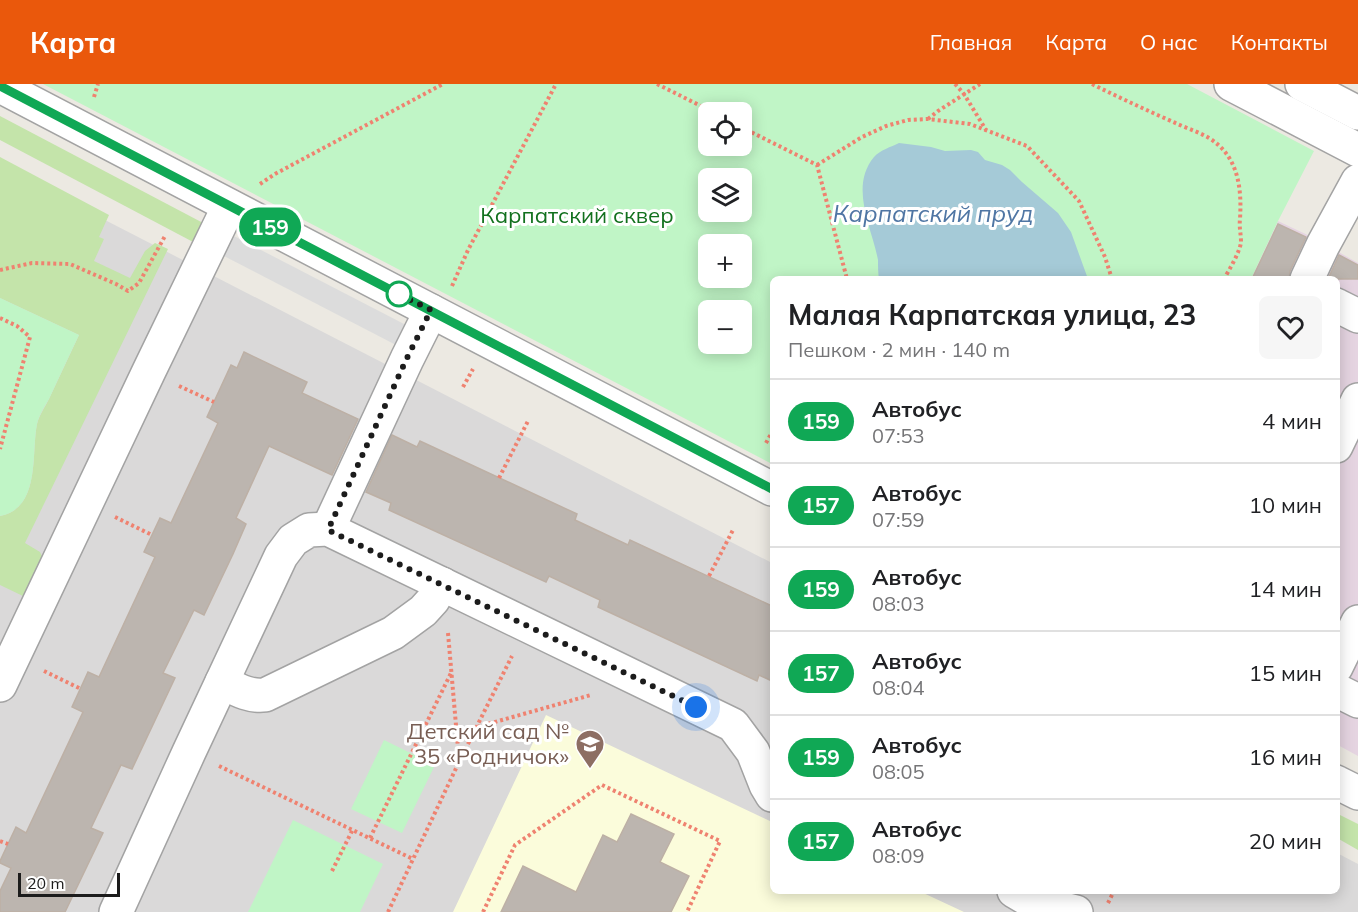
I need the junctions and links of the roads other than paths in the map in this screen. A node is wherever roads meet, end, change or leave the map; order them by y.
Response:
1 (1231, 84) edge
2 (1302, 84) edge
3 (0, 86) edge
4 (1358, 113) edge
5 (1358, 150) edge
6 (1358, 181) edge
7 (229, 206) junction
8 (1308, 276) edge
9 (1340, 307) edge
10 (431, 310) junction
11 (1358, 316) edge
12 (1358, 400) edge
13 (1340, 438) edge
14 (770, 488) edge
15 (328, 530) junction
16 (442, 585) junction
17 (1358, 622) edge
18 (1340, 659) edge
19 (7, 671) edge
20 (222, 682) junction
21 (1340, 692) edge
22 (1358, 701) edge
23 (1340, 784) edge
24 (770, 792) edge
25 (1358, 793) edge
26 (1026, 901) edge
27 (116, 912) edge
28 (1076, 912) edge

1 - 5 street
2 - 4 street
3 - 7 street
6 - 8 street
7 - 10 street
7 - 19 street
9 - 11 street
10 - 14 street
10 - 15 street
12 - 13 street
15 - 16 street
15 - 20 street
16 - 20 street
16 - 24 street
17 - 18 street
20 - 27 street
21 - 22 street
23 - 25 street
26 - 28 street

